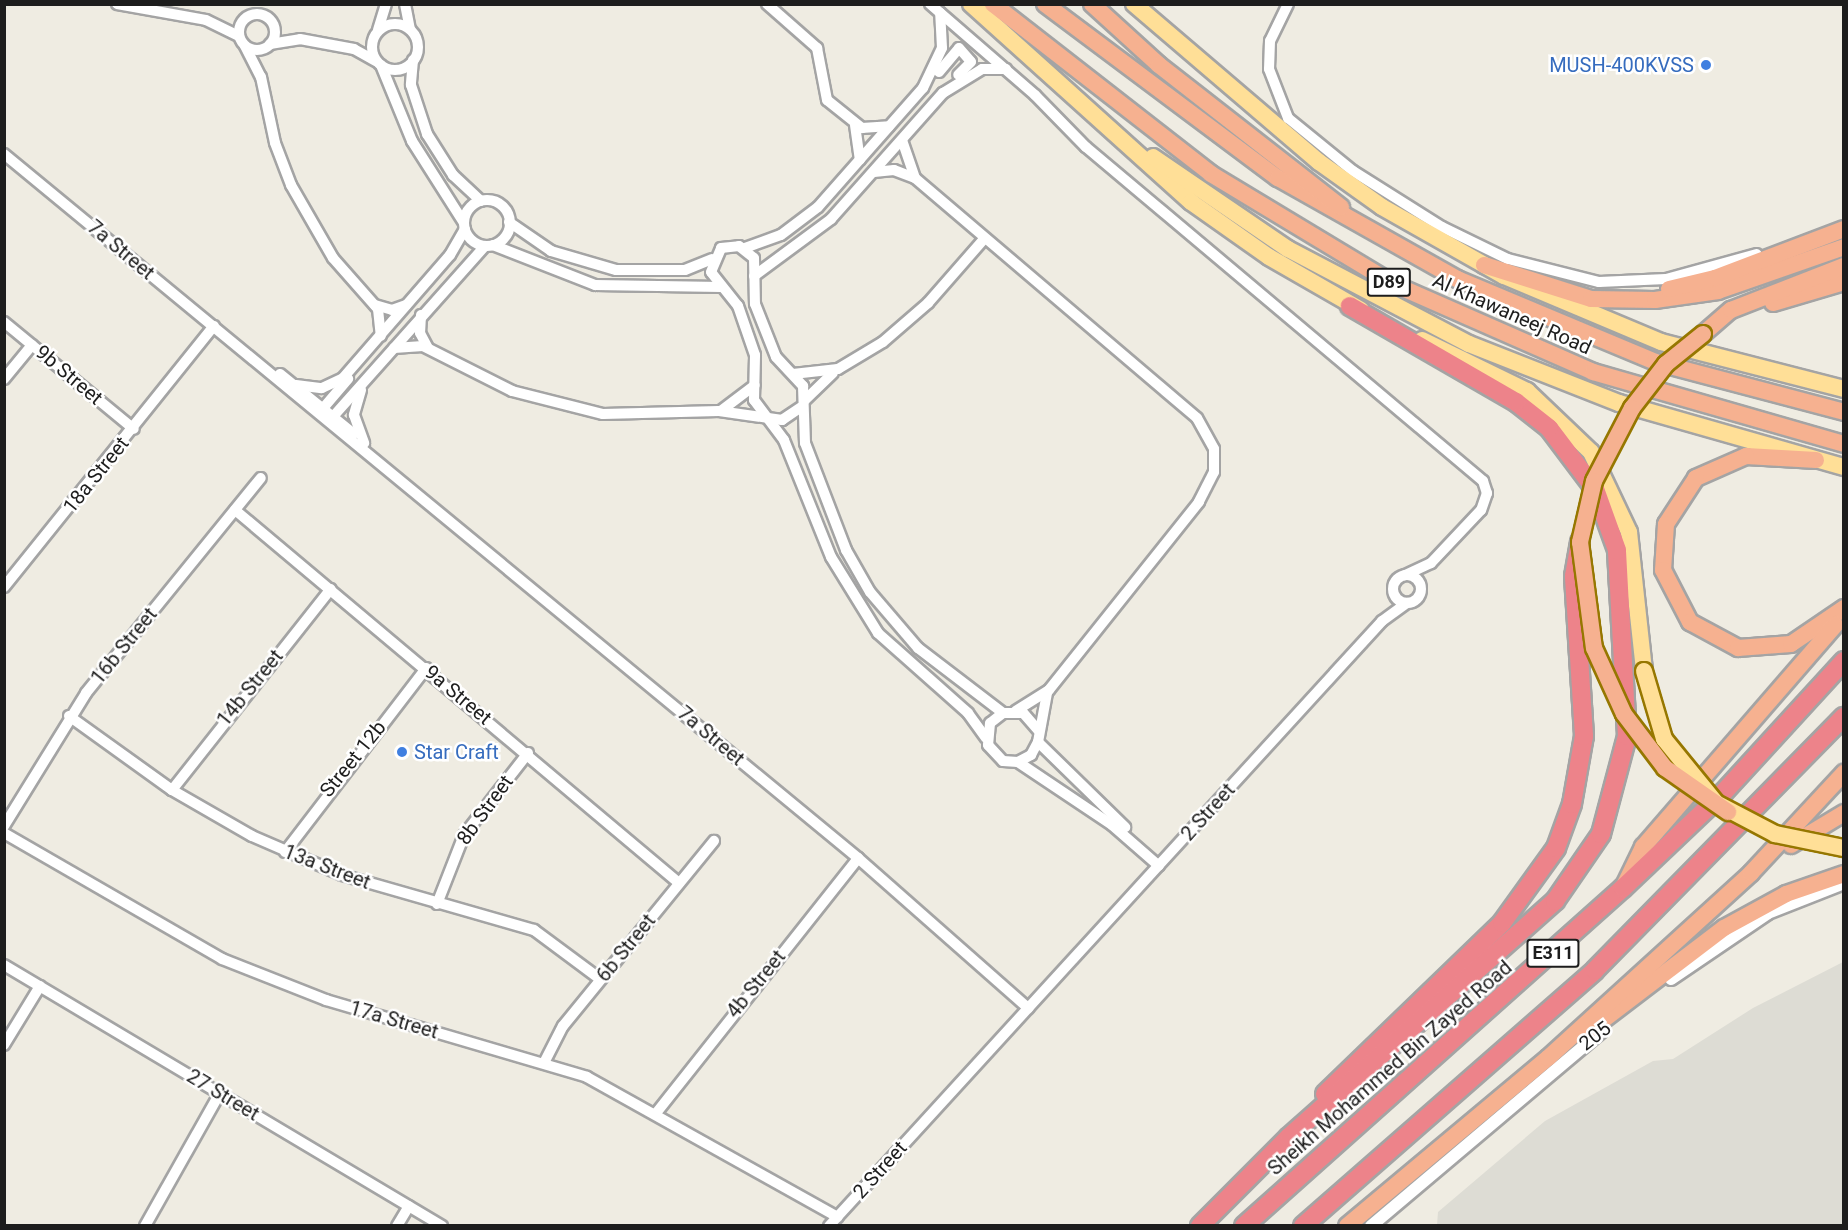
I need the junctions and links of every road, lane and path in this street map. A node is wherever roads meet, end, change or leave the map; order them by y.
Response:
1 (117, 4) edge
2 (252, 4) edge
3 (263, 4) edge
4 (386, 4) edge
5 (405, 4) edge
6 (767, 4) edge
7 (930, 4) edge
8 (971, 4) edge
9 (993, 4) edge
10 (1045, 4) edge
11 (1092, 4) edge
12 (1134, 4) edge
13 (1288, 4) edge
14 (940, 13) junction
15 (244, 18) junction
16 (272, 21) junction
17 (410, 29) junction
18 (378, 30) junction
19 (242, 41) junction
20 (269, 45) junction
21 (413, 60) junction
22 (379, 63) junction
23 (1005, 69) junction
24 (261, 77) junction
25 (923, 88) junction
26 (936, 100) junction
27 (1085, 107) junction
28 (855, 125) junction
29 (890, 126) junction
30 (902, 140) junction
31 (4, 154) edge
32 (860, 160) junction
33 (874, 172) junction
34 (915, 178) junction
35 (481, 201) junction
36 (509, 222) junction
37 (464, 226) junction
38 (1364, 227) junction
39 (1844, 229) edge
40 (986, 238) junction
41 (489, 245) junction
42 (1844, 247) edge
43 (745, 248) junction
44 (712, 259) junction
45 (1484, 266) junction
46 (1844, 266) edge
47 (754, 276) junction
48 (1844, 282) edge
49 (722, 288) junction
50 (1560, 290) junction
51 (408, 304) junction
52 (375, 305) junction
53 (1350, 306) junction
54 (421, 315) junction
55 (4, 322) edge
56 (217, 328) junction
57 (1703, 334) junction
58 (381, 336) junction
59 (32, 345) junction
60 (238, 346) junction
61 (394, 348) junction
62 (428, 348) junction
63 (360, 362) junction
64 (838, 369) junction
65 (371, 374) junction
66 (793, 374) junction
67 (4, 379) edge
68 (292, 384) junction
69 (755, 385) junction
70 (1844, 390) edge
71 (802, 404) junction
72 (320, 411) junction
73 (719, 411) junction
74 (1844, 412) edge
75 (767, 417) junction
76 (331, 419) junction
77 (134, 429) junction
78 (364, 443) junction
79 (1844, 444) edge
80 (1816, 460) junction
81 (1844, 467) edge
82 (261, 478) dead end
83 (235, 510) junction
84 (438, 510) junction
85 (1580, 542) junction
86 (1405, 575) junction
87 (4, 587) edge
88 (331, 588) junction
89 (1393, 591) junction
90 (1407, 603) junction
91 (1844, 608) edge
92 (1844, 615) edge
93 (1382, 621) junction
94 (1844, 661) edge
95 (426, 668) junction
96 (1048, 690) junction
97 (1016, 711) junction
98 (1002, 712) junction
99 (69, 716) junction
100 (1844, 717) edge
101 (1038, 730) junction
102 (986, 738) junction
103 (1038, 742) junction
104 (528, 753) junction
105 (1018, 762) junction
106 (1844, 773) edge
107 (172, 790) junction
108 (1728, 812) junction
109 (1844, 813) edge
110 (4, 826) edge
111 (4, 834) edge
112 (714, 841) dead end
113 (1137, 842) junction
114 (1844, 848) edge
115 (285, 852) junction
116 (858, 858) junction
117 (1161, 863) junction
118 (1751, 873) junction
119 (1844, 874) edge
120 (679, 883) junction
121 (1844, 884) edge
122 (1623, 888) junction
123 (437, 904) junction
124 (4, 965) edge
125 (600, 979) junction
126 (40, 986) junction
127 (1031, 1005) junction
128 (4, 1045) edge
129 (1548, 1058) junction
130 (545, 1061) junction
131 (223, 1095) junction
132 (657, 1112) junction
133 (1289, 1137) junction
134 (409, 1206) junction
135 (832, 1222) edge
136 (145, 1226) edge
137 (397, 1226) edge
138 (442, 1226) edge
139 (1200, 1226) edge
140 (1244, 1226) edge
141 (1303, 1226) edge
142 (1347, 1226) edge
143 (1371, 1226) edge

1 - 19 street
2 - 15 street
3 - 16 street
4 - 18 street
5 - 17 street
6 - 28 street
7 - 14 street
8 - 27 main road
9 - 79 highway, Al Khawaneej Road / D89
10 - 38 highway, Al Khawaneej Road / D89
11 - 38 highway
12 - 45 main road
13 - 39 street
14 - 23 street
14 - 25 street
15 - 16 street
15 - 19 street
16 - 20 street
17 - 18 street
17 - 21 street
18 - 22 street
19 - 20 street
19 - 24 street
20 - 22 street
20 - 24 street
21 - 22 street
21 - 35 street
22 - 37 street
23 - 26 street
23 - 86 street
24 - 52 street
25 - 26 street
25 - 29 street
26 - 30 street
27 - 53 main road
27 - 80 main road
28 - 29 street
28 - 32 street
29 - 32 street
30 - 33 street
30 - 34 street
31 - 56 street, 7a Street
32 - 43 street
33 - 34 street
33 - 47 street
34 - 40 street
35 - 36 street
35 - 37 street
36 - 41 street
36 - 44 street
37 - 41 street
37 - 51 street
38 - 74 highway, Al Khawaneej Road / D89
39 - 50 highway
40 - 64 street
40 - 96 street
41 - 49 street
41 - 54 street
42 - 50 highway
43 - 44 street
43 - 47 street
44 - 49 street
45 - 50 highway
45 - 70 main road
46 - 57 highway
47 - 66 street
48 - 57 highway
49 - 69 street
51 - 52 street
51 - 58 street
52 - 58 street
53 - 108 main road, bridge
53 - 133 highway
54 - 61 street
54 - 62 street
55 - 59 street, 9b Street
56 - 60 street, 7a Street
56 - 77 street, 18a Street
57 - 85 highway, bridge
58 - 63 street
59 - 67 street
59 - 77 street, 9b Street
60 - 68 street, 7a Street
60 - 72 street, 7a Street
61 - 62 street
61 - 65 street
62 - 73 street
63 - 68 street
63 - 72 street
64 - 66 street
64 - 71 street
65 - 76 street
65 - 78 street
66 - 71 street
68 - 72 street, 7a Street
69 - 73 street
69 - 75 street
71 - 75 street
71 - 98 street
72 - 76 street, 7a Street
73 - 75 street
75 - 102 street
76 - 78 street, 7a Street
76 - 84 street, 7a Street
77 - 87 street, 18a Street
78 - 84 street, 7a Street
80 - 81 main road
80 - 91 highway
82 - 83 street, 16b Street
83 - 88 street, 9a Street
83 - 99 street, 16b Street
84 - 116 street, 7a Street
85 - 108 highway, bridge
85 - 133 highway
86 - 89 street
86 - 90 street
88 - 95 street, 9a Street
88 - 107 street, 14b Street
89 - 90 street
89 - 93 street
90 - 93 street
92 - 122 highway
93 - 117 street, 2 Street
94 - 122 highway, Sheikh Mohammed Bin Zayed Road / E311
95 - 104 street, 9a Street
95 - 115 street, Street 12b
96 - 97 street
96 - 101 street
97 - 98 street
97 - 101 street
98 - 102 street
99 - 107 street, 13a Street
99 - 110 street, 16b Street
100 - 141 highway, E311
101 - 103 street
102 - 105 street
103 - 105 street
103 - 113 street
104 - 120 street, 9a Street
104 - 123 street, 8b Street
105 - 113 street
106 - 118 highway
107 - 115 street, 13a Street
108 - 114 main road, bridge
109 - 118 highway
111 - 130 street, 17a Street
112 - 120 street, 6b Street
113 - 117 street
115 - 123 street, 13a Street
116 - 127 street, 7a Street
116 - 132 street, 4b Street
117 - 127 street, 2 Street
118 - 129 highway
119 - 129 highway
120 - 125 street, 6b Street
121 - 143 street, 205
122 - 140 highway, Sheikh Mohammed Bin Zayed Road / E311
123 - 125 street, 13a Street
124 - 126 street, 27 Street
125 - 130 street, 6b Street
126 - 128 street
126 - 131 street, 27 Street
127 - 135 street, 2 Street
129 - 142 highway
130 - 132 street, 17a Street
131 - 134 street, 27 Street
131 - 136 street
132 - 135 street, 17a Street
133 - 139 highway
134 - 137 street
134 - 138 street, 27 Street

